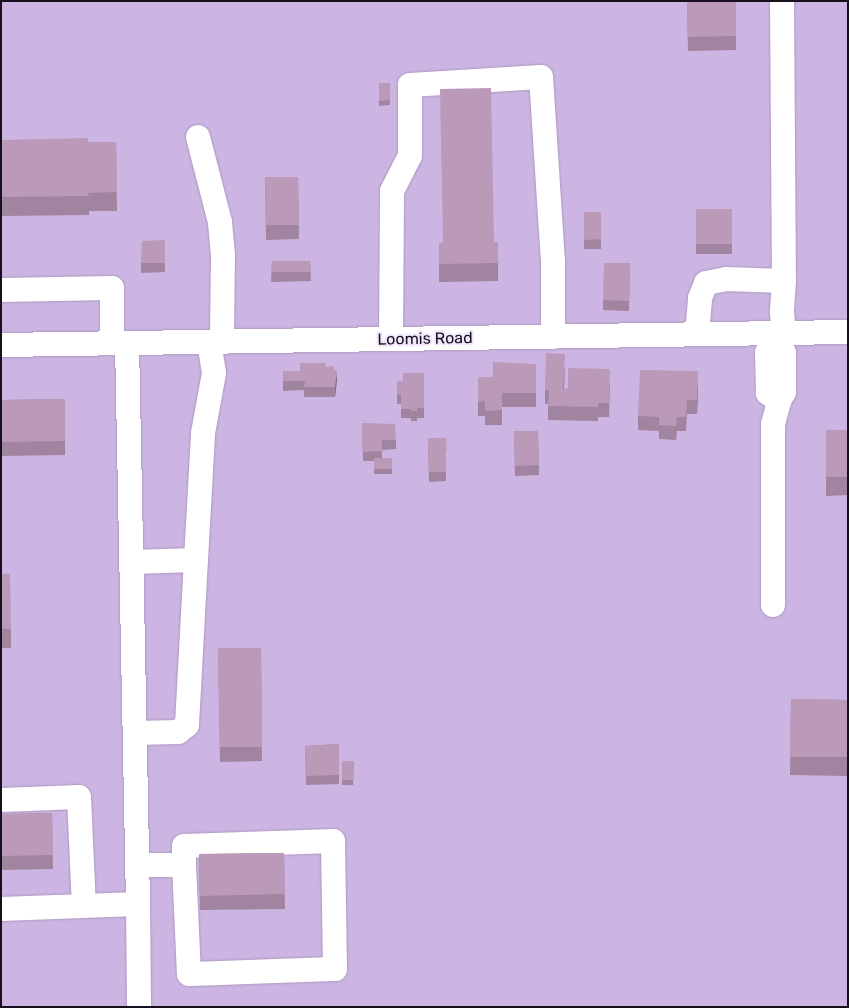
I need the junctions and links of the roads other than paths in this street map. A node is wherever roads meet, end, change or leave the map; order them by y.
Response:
1 (782, 1) edge
2 (198, 137) dead end
3 (784, 281) junction
4 (1, 290) edge
5 (848, 332) edge
6 (779, 333) junction
7 (697, 334) junction
8 (553, 337) junction
9 (392, 339) junction
10 (215, 342) junction
11 (119, 343) junction
12 (1, 345) edge
13 (196, 560) junction
14 (132, 562) junction
15 (773, 606) dead end
16 (135, 733) junction
17 (1, 800) edge
18 (184, 864) junction
19 (138, 865) junction
20 (138, 904) junction
21 (84, 906) junction
22 (1, 909) edge
23 (139, 1007) edge

1 - 3 street
2 - 10 street
3 - 6 street
3 - 7 street
4 - 11 street
5 - 6 street, Loomis Road
6 - 7 street, Loomis Road
6 - 15 street
7 - 8 street, Loomis Road
8 - 9 street, Loomis Road
8 - 9 street
9 - 10 street, Loomis Road
10 - 11 street, Loomis Road
10 - 13 street
11 - 12 street, Loomis Road
11 - 14 street
13 - 14 street
13 - 16 street
14 - 16 street
16 - 19 street
17 - 21 street
18 - 18 street
18 - 19 street
19 - 20 street
20 - 21 street
20 - 23 street
21 - 22 street

